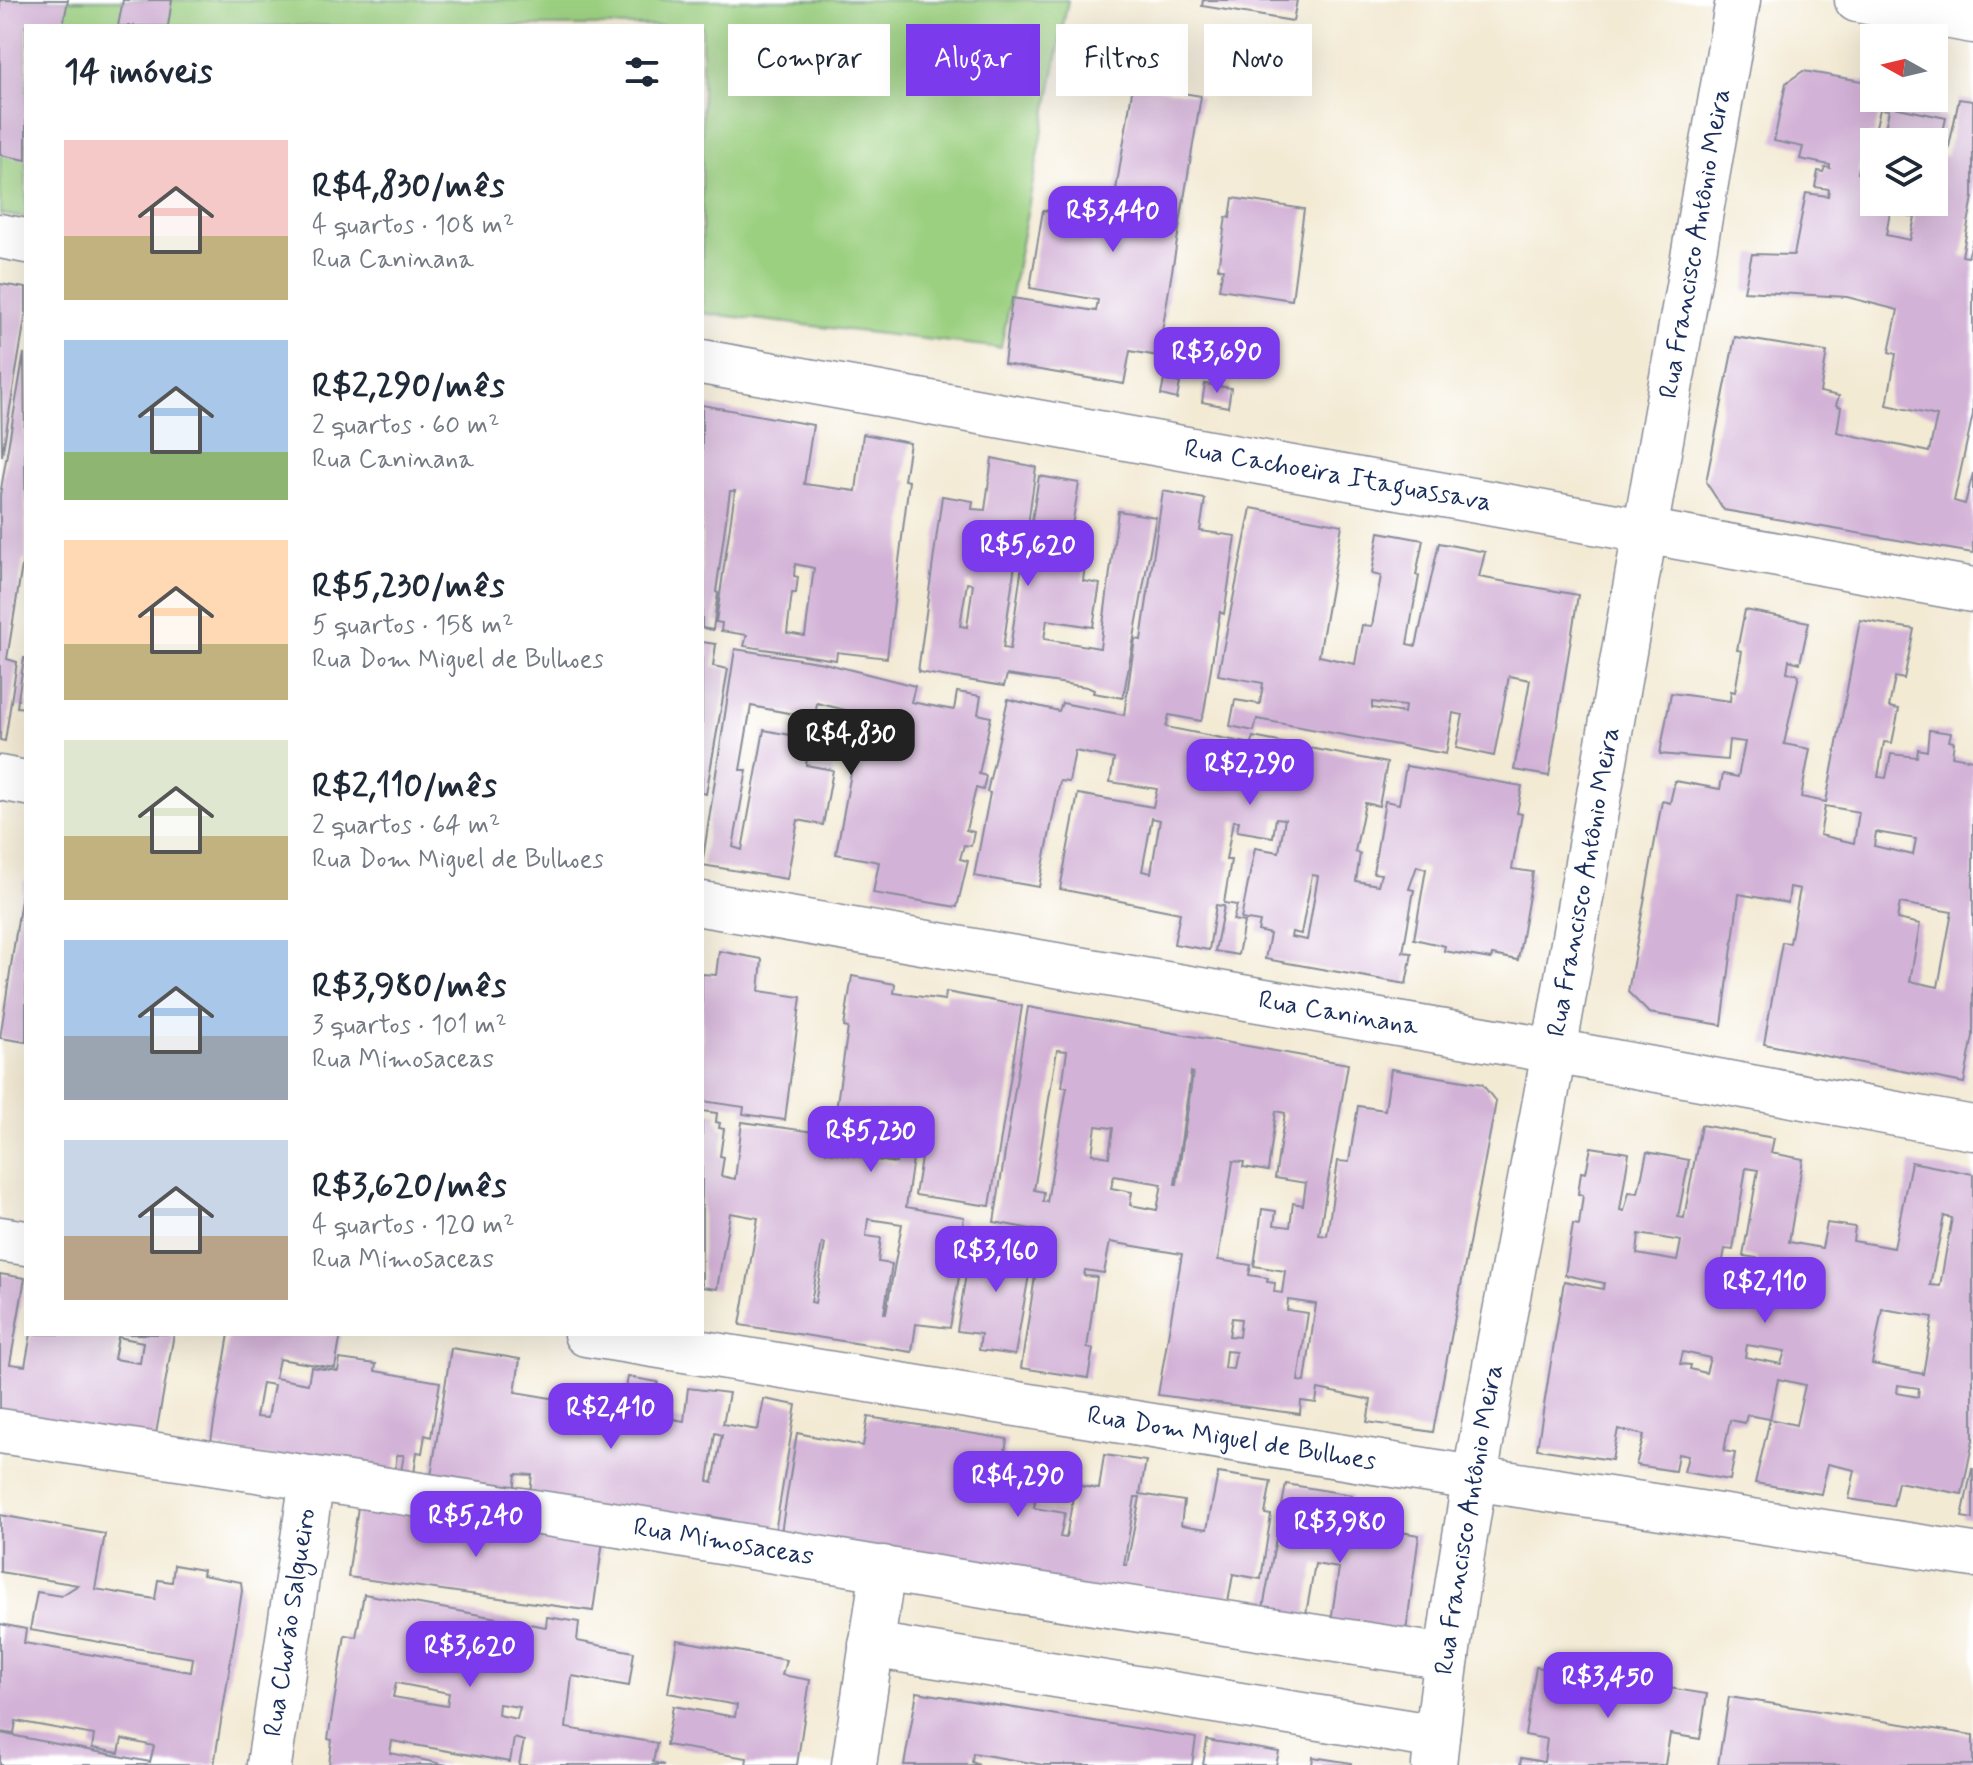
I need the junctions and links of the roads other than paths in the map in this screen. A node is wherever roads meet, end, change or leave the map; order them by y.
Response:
1 (1738, 0) edge
2 (1857, 0) edge
3 (1973, 21) edge
4 (0, 236) edge
5 (24, 241) edge
6 (704, 362) edge
7 (1646, 532) junction
8 (1973, 590) edge
9 (0, 778) edge
10 (24, 783) edge
11 (704, 904) edge
12 (1554, 1051) junction
13 (1973, 1128) edge
14 (0, 1239) edge
15 (24, 1243) edge
16 (598, 1336) edge
17 (0, 1431) edge
18 (1473, 1478) junction
19 (312, 1479) junction
20 (1973, 1555) edge
21 (883, 1568) junction
22 (871, 1645) junction
23 (1447, 1657) junction
24 (1436, 1751) edge
25 (269, 1765) edge
26 (854, 1765) edge

1 - 7 street, Rua Francisco Antônio Meira
2 - 3 street
4 - 5 street
6 - 7 street, Rua Cachoeira Itaguassava
7 - 8 street, Rua Cachoeira Itaguassava
7 - 12 street, Rua Francisco Antônio Meira
9 - 10 street
11 - 12 street, Rua Caninana
12 - 13 street, Rua Caninana
12 - 18 street, Rua Francisco Antônio Meira
14 - 15 street
16 - 18 street, Rua Dom Miguel de Bulhoes
17 - 19 street, Rua Mimosaceas
18 - 20 street, Rua Dom Miguel de Bulhoes
18 - 23 street, Rua Francisco Antônio Meira
19 - 21 street, Rua Mimosaceas
19 - 25 street, Rua Chorão Salgueiro
21 - 22 street
21 - 23 street, Rua Mimosaceas
22 - 24 street
22 - 26 street
23 - 24 street, Rua Francisco Antônio Meira

